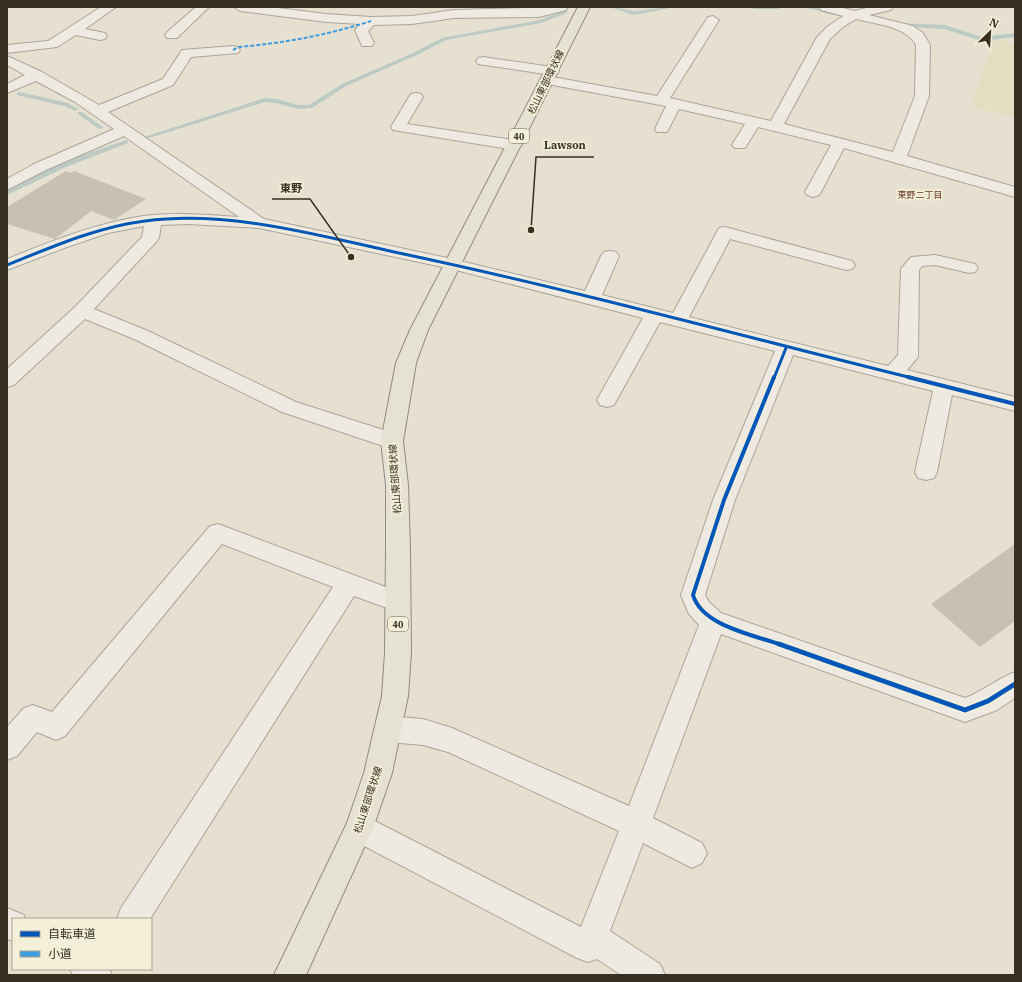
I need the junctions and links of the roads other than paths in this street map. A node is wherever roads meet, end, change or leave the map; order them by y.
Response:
1 (110, 7) edge
2 (203, 7) edge
3 (240, 7) edge
4 (562, 7) edge
5 (584, 7) edge
6 (825, 7) edge
7 (887, 7) edge
8 (854, 15) junction
9 (713, 20) dead end
10 (372, 21) junction
11 (73, 30) junction
12 (172, 35) dead end
13 (100, 36) dead end
14 (367, 43) dead end
15 (7, 49) edge
16 (233, 50) dead end
17 (7, 60) edge
18 (483, 62) dead end
19 (37, 75) junction
20 (550, 75) junction
21 (7, 89) edge
22 (416, 97) dead end
23 (667, 103) junction
24 (98, 112) junction
25 (754, 121) junction
26 (776, 126) junction
27 (662, 129) dead end
28 (125, 130) junction
29 (840, 142) junction
30 (514, 145) junction
31 (740, 145) dead end
32 (899, 158) junction
33 (7, 185) edge
34 (814, 192) dead end
35 (1015, 192) edge
36 (153, 221) junction
37 (259, 223) junction
38 (610, 256) dead end
39 (452, 264) junction
40 (7, 265) edge
41 (846, 265) dead end
42 (969, 268) dead end
43 (591, 299) junction
44 (82, 311) junction
45 (654, 315) junction
46 (678, 321) junction
47 (786, 348) junction
48 (892, 374) junction
49 (7, 380) edge
50 (944, 387) junction
51 (607, 400) dead end
52 (1015, 404) edge
53 (392, 441) junction
54 (926, 472) dead end
55 (349, 583) junction
56 (398, 602) junction
57 (713, 621) junction
58 (1015, 684) edge
59 (388, 729) junction
60 (7, 747) edge
61 (636, 824) junction
62 (359, 828) junction
63 (692, 853) dead end
64 (133, 918) edge
65 (592, 937) junction
66 (290, 975) edge
67 (649, 975) edge

1 - 11 street
2 - 12 street
3 - 10 street
4 - 10 street
5 - 20 main road, 松山東部環状線 / 40
6 - 8 street
7 - 8 street
8 - 26 street
8 - 32 street
9 - 23 street
10 - 14 street
11 - 13 street
11 - 15 street
16 - 24 street
17 - 19 street
18 - 20 street
19 - 21 street
19 - 24 street
20 - 23 street
20 - 30 main road, 松山東部環状線 / 40
22 - 30 street
23 - 25 street
23 - 27 street
24 - 28 street
25 - 26 street
25 - 31 street
26 - 29 street
28 - 33 street
28 - 37 street
29 - 32 street
29 - 34 street
30 - 39 main road, 松山東部環状線 / 40
32 - 35 street
36 - 37 street
36 - 40 street
36 - 44 street
37 - 39 street
38 - 43 street
39 - 43 street
39 - 53 main road, 松山東部環状線 / 40
41 - 46 street
42 - 48 street
43 - 45 street
44 - 49 street
44 - 53 street
45 - 46 street
45 - 51 street
46 - 47 street
47 - 48 street
47 - 57 street
48 - 50 street
50 - 52 street
50 - 54 street
53 - 56 main road, 松山東部環状線 / 40
55 - 56 street
55 - 60 street
55 - 64 street
56 - 59 main road, 松山東部環状線 / 40
57 - 58 street
57 - 61 street
59 - 61 street
59 - 62 main road, 松山東部環状線 / 40
61 - 63 street
61 - 65 street
62 - 65 street
62 - 66 main road, 松山東部環状線 / 40
65 - 67 street

